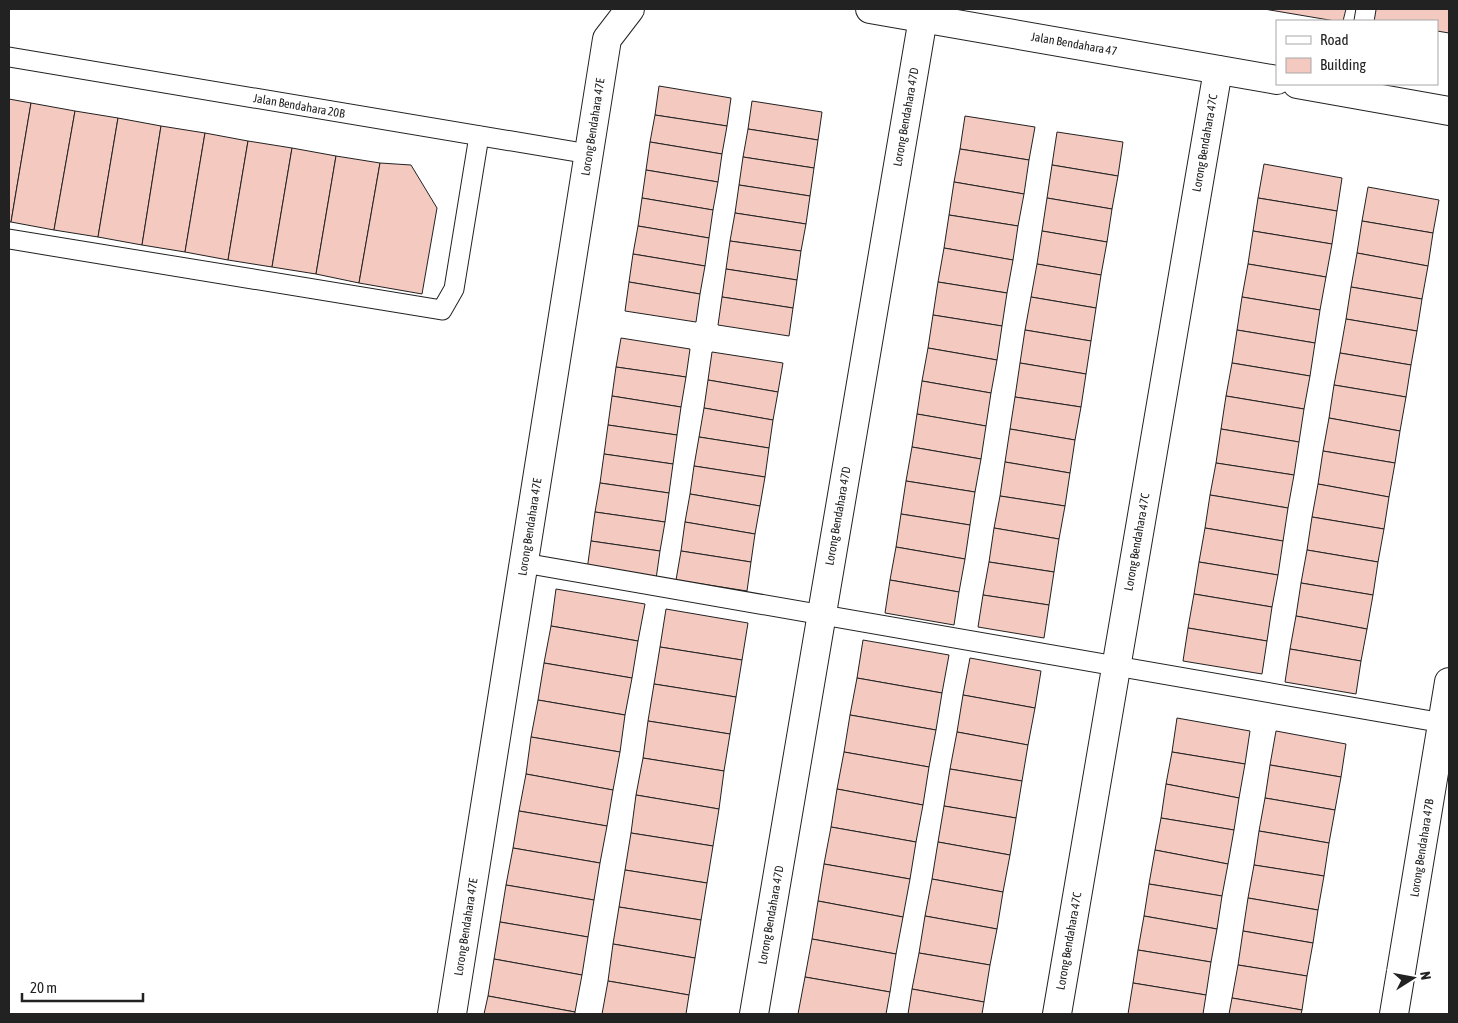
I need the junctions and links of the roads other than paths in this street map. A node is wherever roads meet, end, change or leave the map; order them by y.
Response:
1 (630, 9) edge
2 (870, 9) edge
3 (922, 18) junction
4 (9, 57) edge
5 (1218, 70) junction
6 (1276, 80) edge
7 (1308, 85) edge
8 (1353, 89) edge
9 (1449, 111) edge
10 (479, 136) junction
11 (589, 154) junction
12 (9, 239) edge
13 (524, 563) junction
14 (822, 615) junction
15 (1116, 666) junction
16 (1449, 682) edge
17 (1446, 724) edge
18 (452, 1014) edge
19 (754, 1014) edge
20 (1057, 1014) edge
21 (1394, 1014) edge

1 - 11 street, Lorong Bendahara 47E
2 - 3 street, Jalan Bendahara 47
3 - 5 street, Jalan Bendahara 47
3 - 14 street, Lorong Bendahara 47D
4 - 10 lane, Jalan Bendahara 20B
5 - 6 street, Jalan Bendahara 47
5 - 15 street, Lorong Bendahara 47C
7 - 8 street
8 - 9 street
10 - 11 lane, Jalan Bendahara 20B
10 - 12 lane
11 - 13 street, Lorong Bendahara 47E
13 - 14 lane
13 - 18 street, Lorong Bendahara 47E
14 - 15 lane
14 - 19 street, Lorong Bendahara 47D
15 - 17 lane
15 - 20 street, Lorong Bendahara 47C
16 - 17 street, Lorong Bendahara 47B
17 - 21 street, Lorong Bendahara 47B

